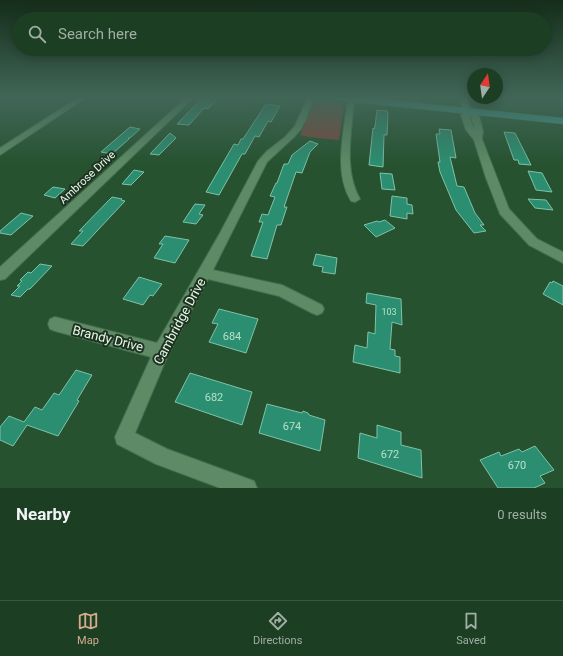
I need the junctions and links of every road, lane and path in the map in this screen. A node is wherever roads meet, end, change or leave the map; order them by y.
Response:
1 (49, 120) edge
2 (167, 120) edge
3 (301, 120) edge
4 (349, 120) edge
5 (467, 120) edge
6 (551, 120) edge
7 (563, 121) edge
8 (0, 152) edge
9 (355, 200) dead end
10 (563, 258) edge
11 (205, 273) junction
12 (0, 275) edge
13 (317, 309) dead end
14 (54, 324) dead end
15 (161, 352) junction
16 (247, 488) edge

1 - 8 street
2 - 12 street, Ambrose Drive
3 - 11 street, Cambridge Drive
4 - 9 street
5 - 10 street
6 - 7 main road
11 - 13 street
11 - 15 street, Cambridge Drive
14 - 15 street, Brandy Drive
15 - 16 street, Cambridge Drive

